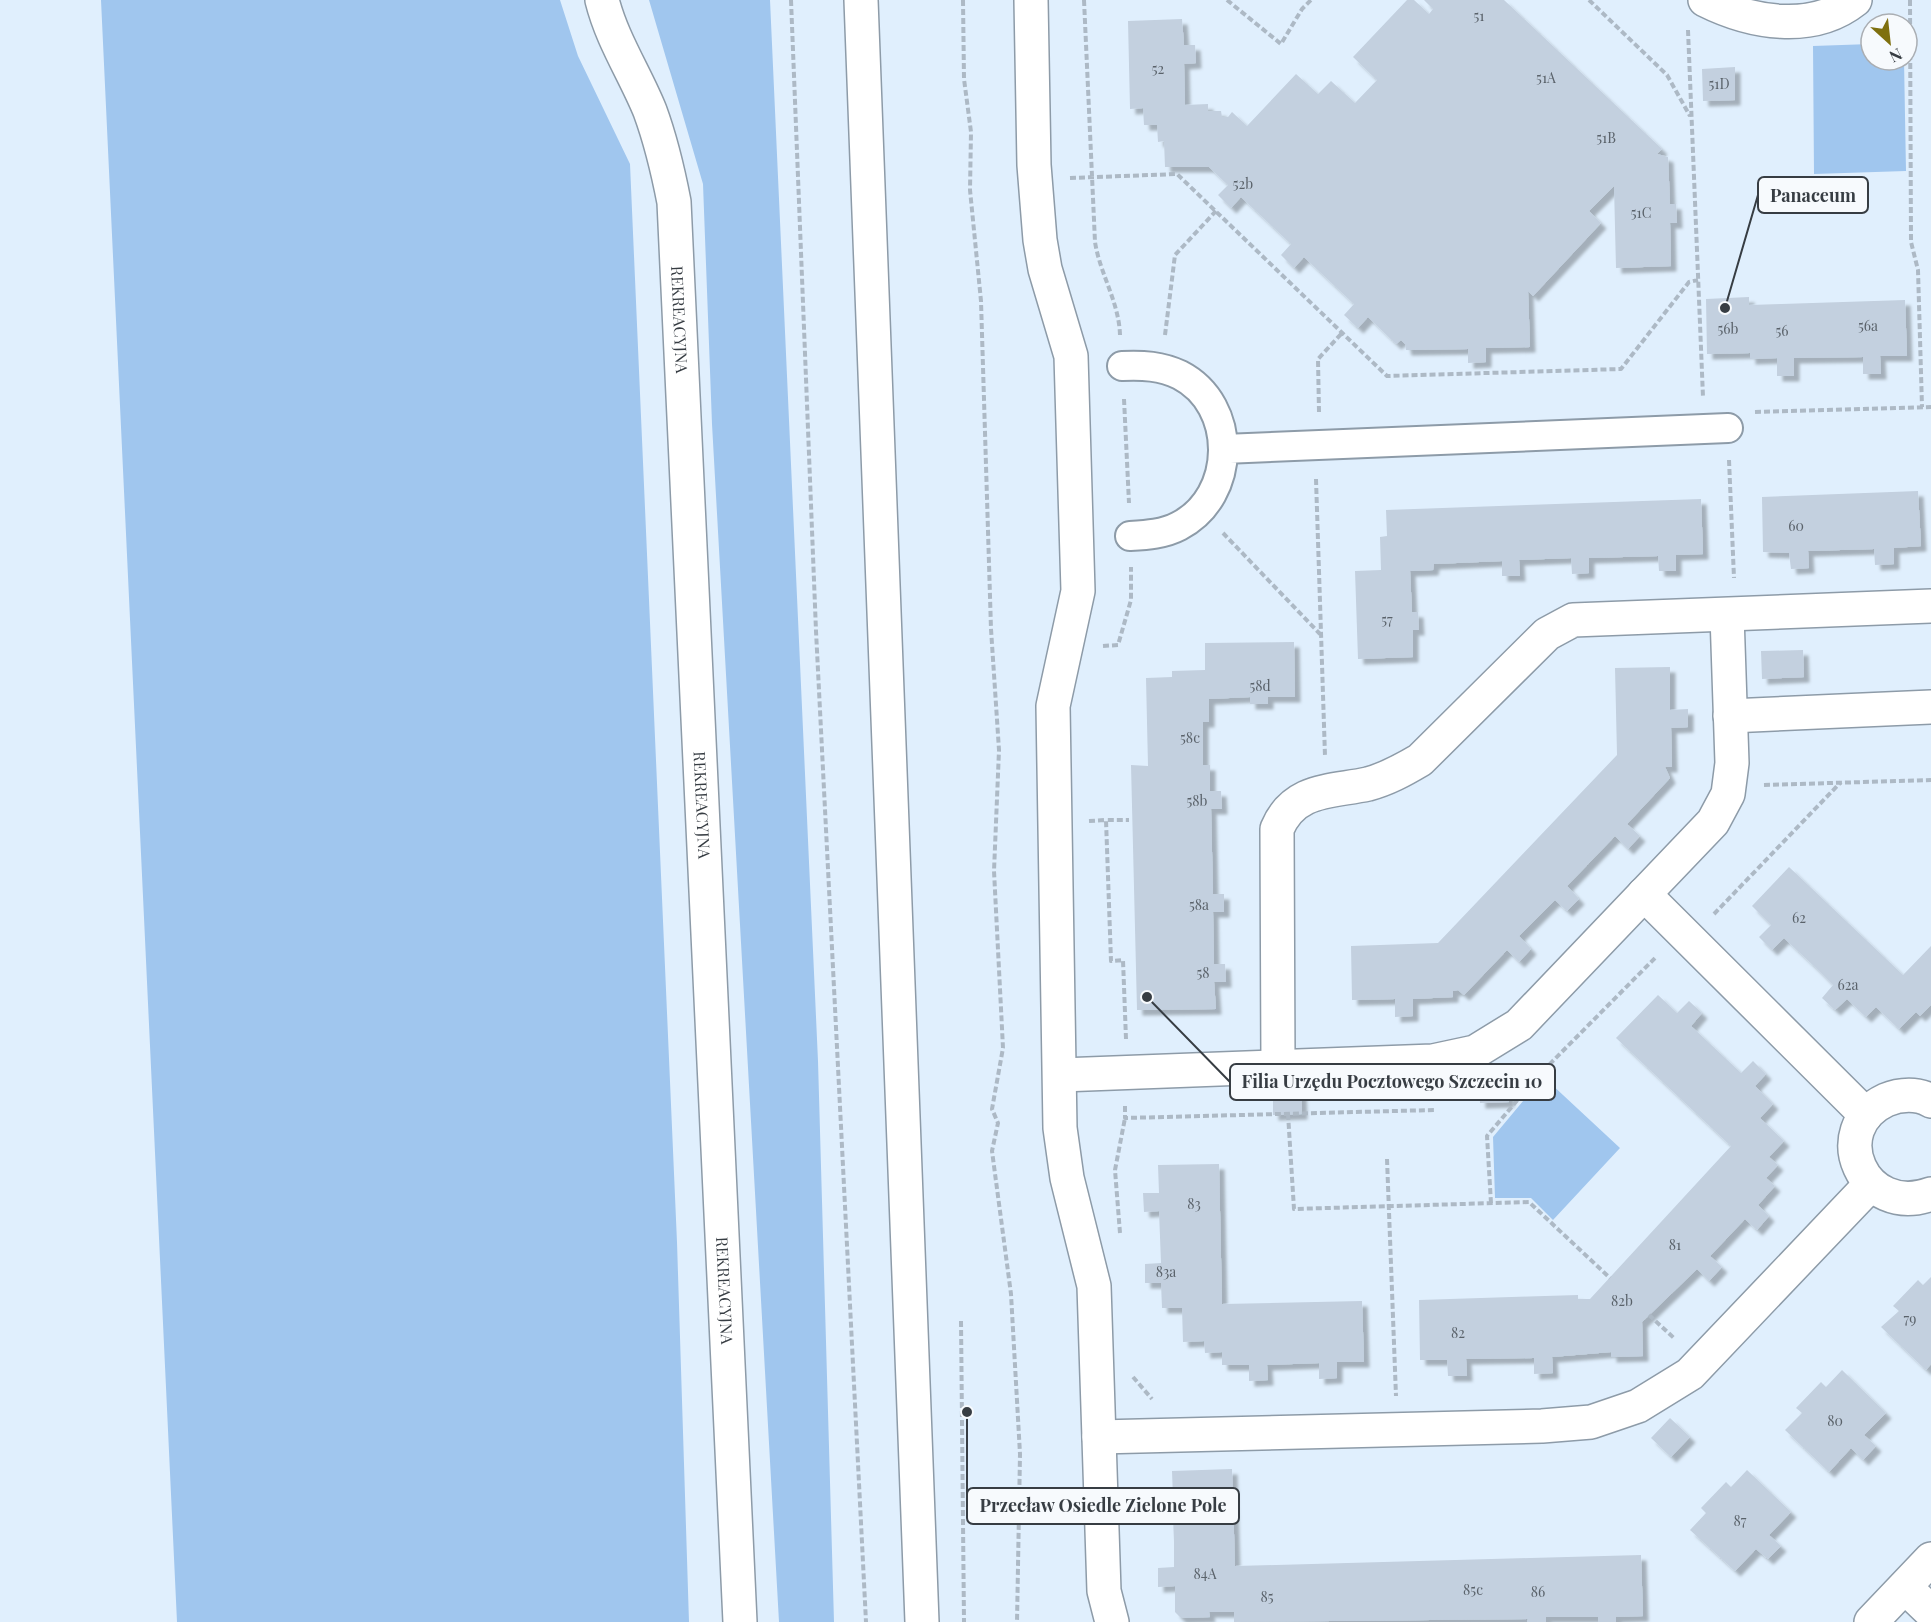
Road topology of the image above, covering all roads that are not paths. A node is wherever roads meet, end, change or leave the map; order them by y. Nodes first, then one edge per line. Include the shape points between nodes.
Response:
1 (602, 0) edge
2 (861, 0) edge
3 (1031, 0) edge
4 (1855, 0) edge
5 (1696, 11) edge
6 (1122, 366) dead end
7 (1716, 429) road end
8 (1224, 449) junction
9 (1130, 536) dead end
10 (1931, 606) edge
11 (1732, 615) junction
12 (1931, 707) edge
13 (1730, 716) junction
14 (1644, 894) junction
15 (1278, 1065) junction
16 (1061, 1075) junction
17 (1931, 1101) edge
18 (1866, 1114) junction
19 (1870, 1185) junction
20 (1931, 1194) edge
21 (1099, 1437) junction
22 (1931, 1559) edge
23 (1905, 1587) junction
24 (1931, 1612) edge
25 (740, 1622) edge
26 (922, 1622) edge
27 (1112, 1622) edge
28 (1871, 1622) edge

1 - 25 street, REKREACYJNA via 607,20 649,110 674,201
2 - 26 street
3 - 16 street via 1035,178 1044,269 1071,356 1078,591 1053,706
4 - 5 street via 1843,10 1783,22
6 - 8 street via 1161,368 1199,389 1213,407
7 - 8 street
8 - 9 street via 1218,482 1201,510 1180,525 1156,534
10 - 11 street
11 - 13 street
11 - 15 street via 1573,620 1547,634 1420,760 1370,783 1298,801 1284,814 1277,829
12 - 13 street
13 - 14 street via 1732,763 1728,794 1713,822
14 - 15 street via 1519,1025 1475,1052 1433,1061
14 - 18 street
15 - 16 street
16 - 21 street via 1060,1128 1067,1178 1094,1286
17 - 18 street via 1911,1095 1894,1096
18 - 19 street via 1855,1142 1856,1158
19 - 20 street via 1899,1199
19 - 21 street via 1690,1374 1638,1406 1592,1422
21 - 27 street via 1104,1591
22 - 23 street
23 - 24 street
23 - 28 street

